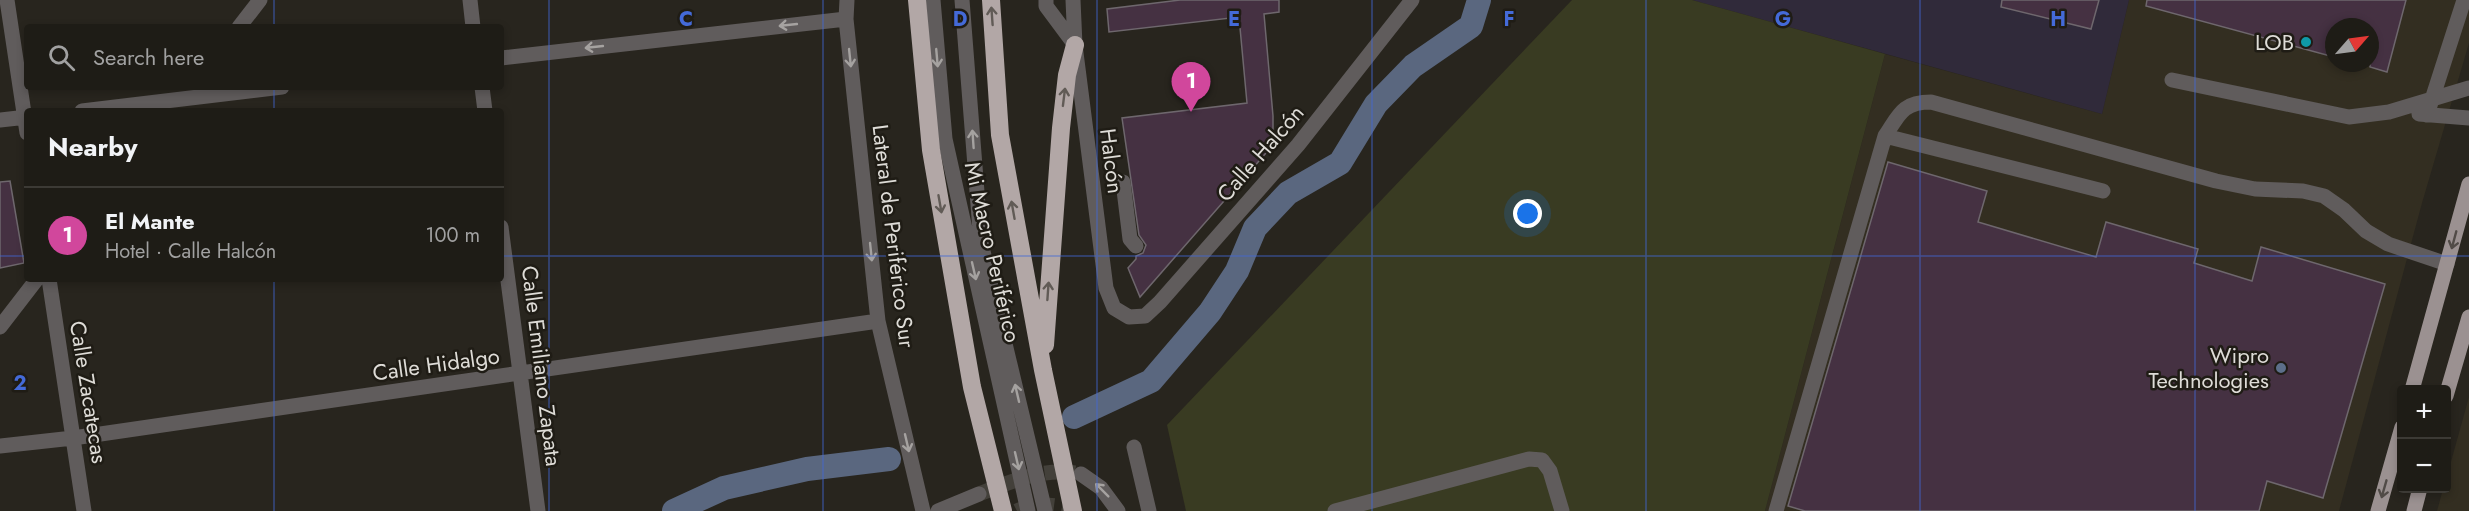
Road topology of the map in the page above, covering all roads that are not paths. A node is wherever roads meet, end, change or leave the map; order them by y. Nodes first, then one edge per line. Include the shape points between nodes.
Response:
1 (7, 0) edge
2 (260, 0) edge
3 (470, 0) edge
4 (847, 0) edge
5 (917, 0) edge
6 (933, 0) edge
7 (962, 0) edge
8 (991, 0) edge
9 (1046, 0) edge
10 (1073, 0) edge
11 (1412, 0) edge
12 (2464, 0) edge
13 (846, 19) junction
14 (241, 24) edge
15 (473, 24) edge
16 (1075, 45) junction
17 (504, 58) edge
18 (2172, 80) dead end
19 (2469, 88) edge
20 (189, 90) edge
21 (265, 90) edge
22 (482, 90) edge
23 (2432, 98) junction
24 (176, 106) edge
25 (25, 108) edge
26 (138, 108) edge
27 (485, 108) edge
28 (2389, 112) junction
29 (2427, 115) junction
30 (24, 117) edge
31 (2469, 118) edge
32 (0, 120) edge
33 (1885, 136) junction
34 (1123, 182) dead end
35 (2469, 184) edge
36 (2103, 191) dead end
37 (1136, 246) dead end
38 (504, 249) edge
39 (2447, 264) junction
40 (35, 282) edge
41 (49, 282) edge
42 (1129, 317) joint
43 (2469, 317) edge
44 (878, 321) junction
45 (0, 327) edge
46 (1043, 370) junction
47 (521, 374) junction
48 (2413, 385) edge
49 (2449, 385) edge
50 (73, 438) junction
51 (2399, 439) edge
52 (0, 446) edge
53 (1134, 447) dead end
54 (1081, 474) tunnel mouth
55 (2419, 493) edge
56 (979, 494) tunnel mouth
57 (84, 511) edge
58 (538, 511) edge
59 (923, 511) edge
60 (938, 511) edge
61 (1003, 511) edge
62 (1028, 511) edge
63 (1045, 511) edge
64 (1073, 511) edge
65 (1118, 511) edge
66 (1149, 511) edge
67 (1335, 511) edge
68 (1562, 511) edge
69 (1776, 511) edge
70 (2378, 511) edge
71 (2414, 511) edge

1 - 25 street
2 - 14 street
3 - 15 street
4 - 13 street, Lateral de Periférico Sur
5 -> 61 highway via 931,150 972,387
6 -> 62 street, Mi Macro Periférico via 945,139
63 -> 7 street, Mi Macro Periférico via 981,243
46 -> 8 highway via 1000,135
9 - 16 street via 1046,6
10 - 16 street, Halcón
11 - 42 street, Calle Halcón via 1298,145 1160,302 1145,316
12 - 23 street
13 -> 17 street
13 -> 44 street, Lateral de Periférico Sur
16 - 42 street, Halcón via 1106,288 1114,308
46 -> 16 highway via 1060,128
18 - 28 street via 2349,117
19 - 23 street
20 - 24 street
21 - 24 street
22 - 27 street
23 - 28 street
23 - 29 street
24 - 26 street
28 - 29 street
29 - 31 street
30 - 32 street
33 - 36 street
33 - 39 street via 1902,111 1916,102 1930,102 2216,181 2324,196 2388,244
33 - 69 street
34 - 37 street via 1130,239
35 -> 39 main road
38 - 47 street, Calle Emiliano Zapata
39 - 48 main road
40 - 45 street
41 - 50 street, Calle Zacatecas
43 - 49 main road
44 - 47 street, Calle Hidalgo
44 -> 59 street, Lateral de Periférico Sur
46 - 64 highway
47 - 50 street, Calle Hidalgo
47 - 58 street, Calle Emiliano Zapata
50 - 52 street, Calle Hidalgo
50 - 57 street, Calle Zacatecas
51 -> 70 main road
53 - 66 street
65 -> 54 street via 1101,488
55 - 71 main road
56 - 60 street
67 - 68 street via 1529,459 1542,460 1550,471

